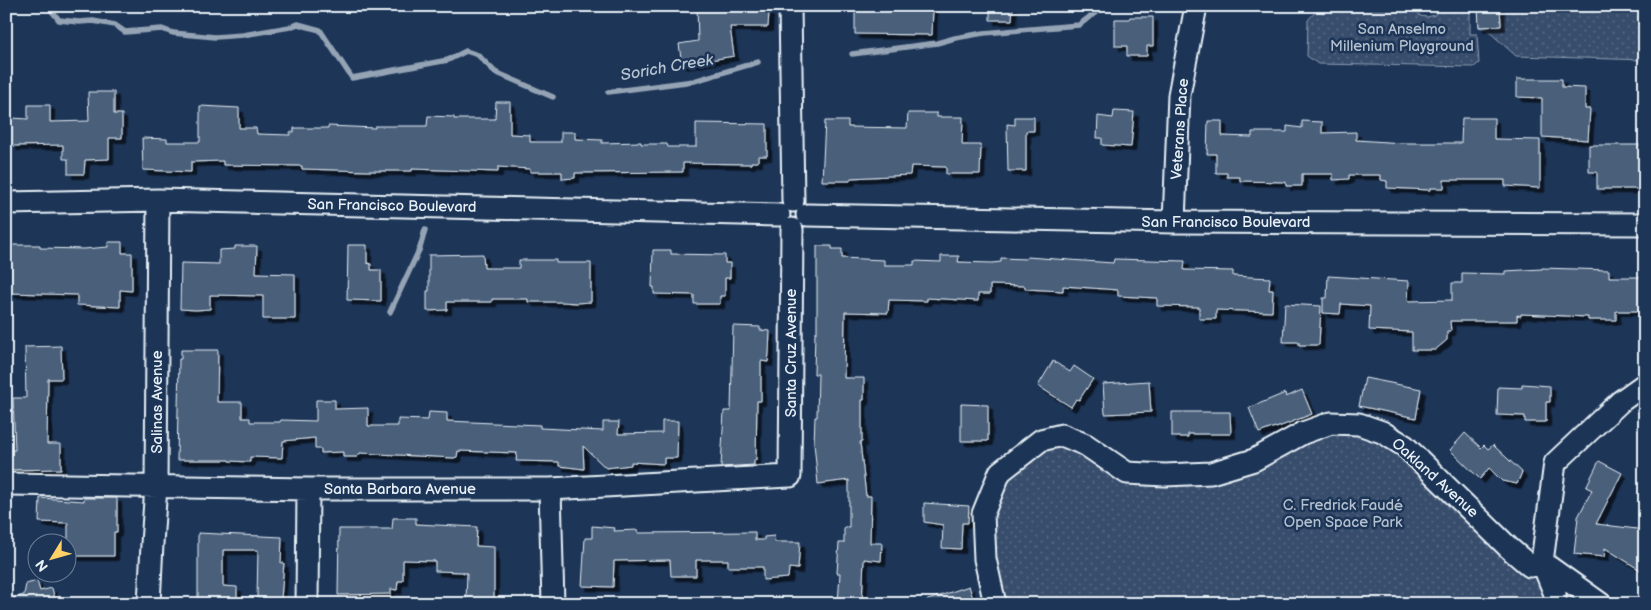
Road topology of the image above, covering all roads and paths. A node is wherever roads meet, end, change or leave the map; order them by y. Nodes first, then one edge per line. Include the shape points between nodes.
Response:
1 (790, 6) edge
2 (1196, 6) edge
3 (158, 200) junction
4 (6, 203) edge
5 (793, 215) junction
6 (1174, 222) junction
7 (1645, 224) edge
8 (1645, 384) edge
9 (790, 476) joint
10 (10, 484) dead end
11 (156, 486) junction
12 (308, 489) junction
13 (550, 489) junction
14 (1542, 562) junction
15 (149, 604) edge
16 (307, 604) edge
17 (553, 604) edge
18 (994, 604) edge
19 (1555, 604) edge
20 (1601, 604) edge

1 - 5 street, Santa Cruz Avenue
2 - 6 street, Veterans Place via 1179,95
3 - 4 street, San Francisco Boulevard
3 - 5 street, San Francisco Boulevard
3 - 11 street, Salinas Avenue
5 - 6 street, San Francisco Boulevard
5 - 9 street, Santa Cruz Avenue
6 - 7 street, San Francisco Boulevard
8 - 14 street via 1621,401 1555,463
9 - 13 street, Santa Barbara Avenue
10 - 11 street, Santa Barbara Avenue
11 - 12 street, Santa Barbara Avenue
11 - 15 street, Salinas Avenue
12 - 13 street, Santa Barbara Avenue
12 - 16 street
13 - 17 street
14 - 18 street, Oakland Avenue via 1530,566 1405,446 1360,424 1331,423 1303,433 1254,460 1211,473 1165,475 1127,473 1086,445 1062,435 1041,440 1000,472 983,514 985,559
14 - 19 street via 1555,594
14 - 20 street

